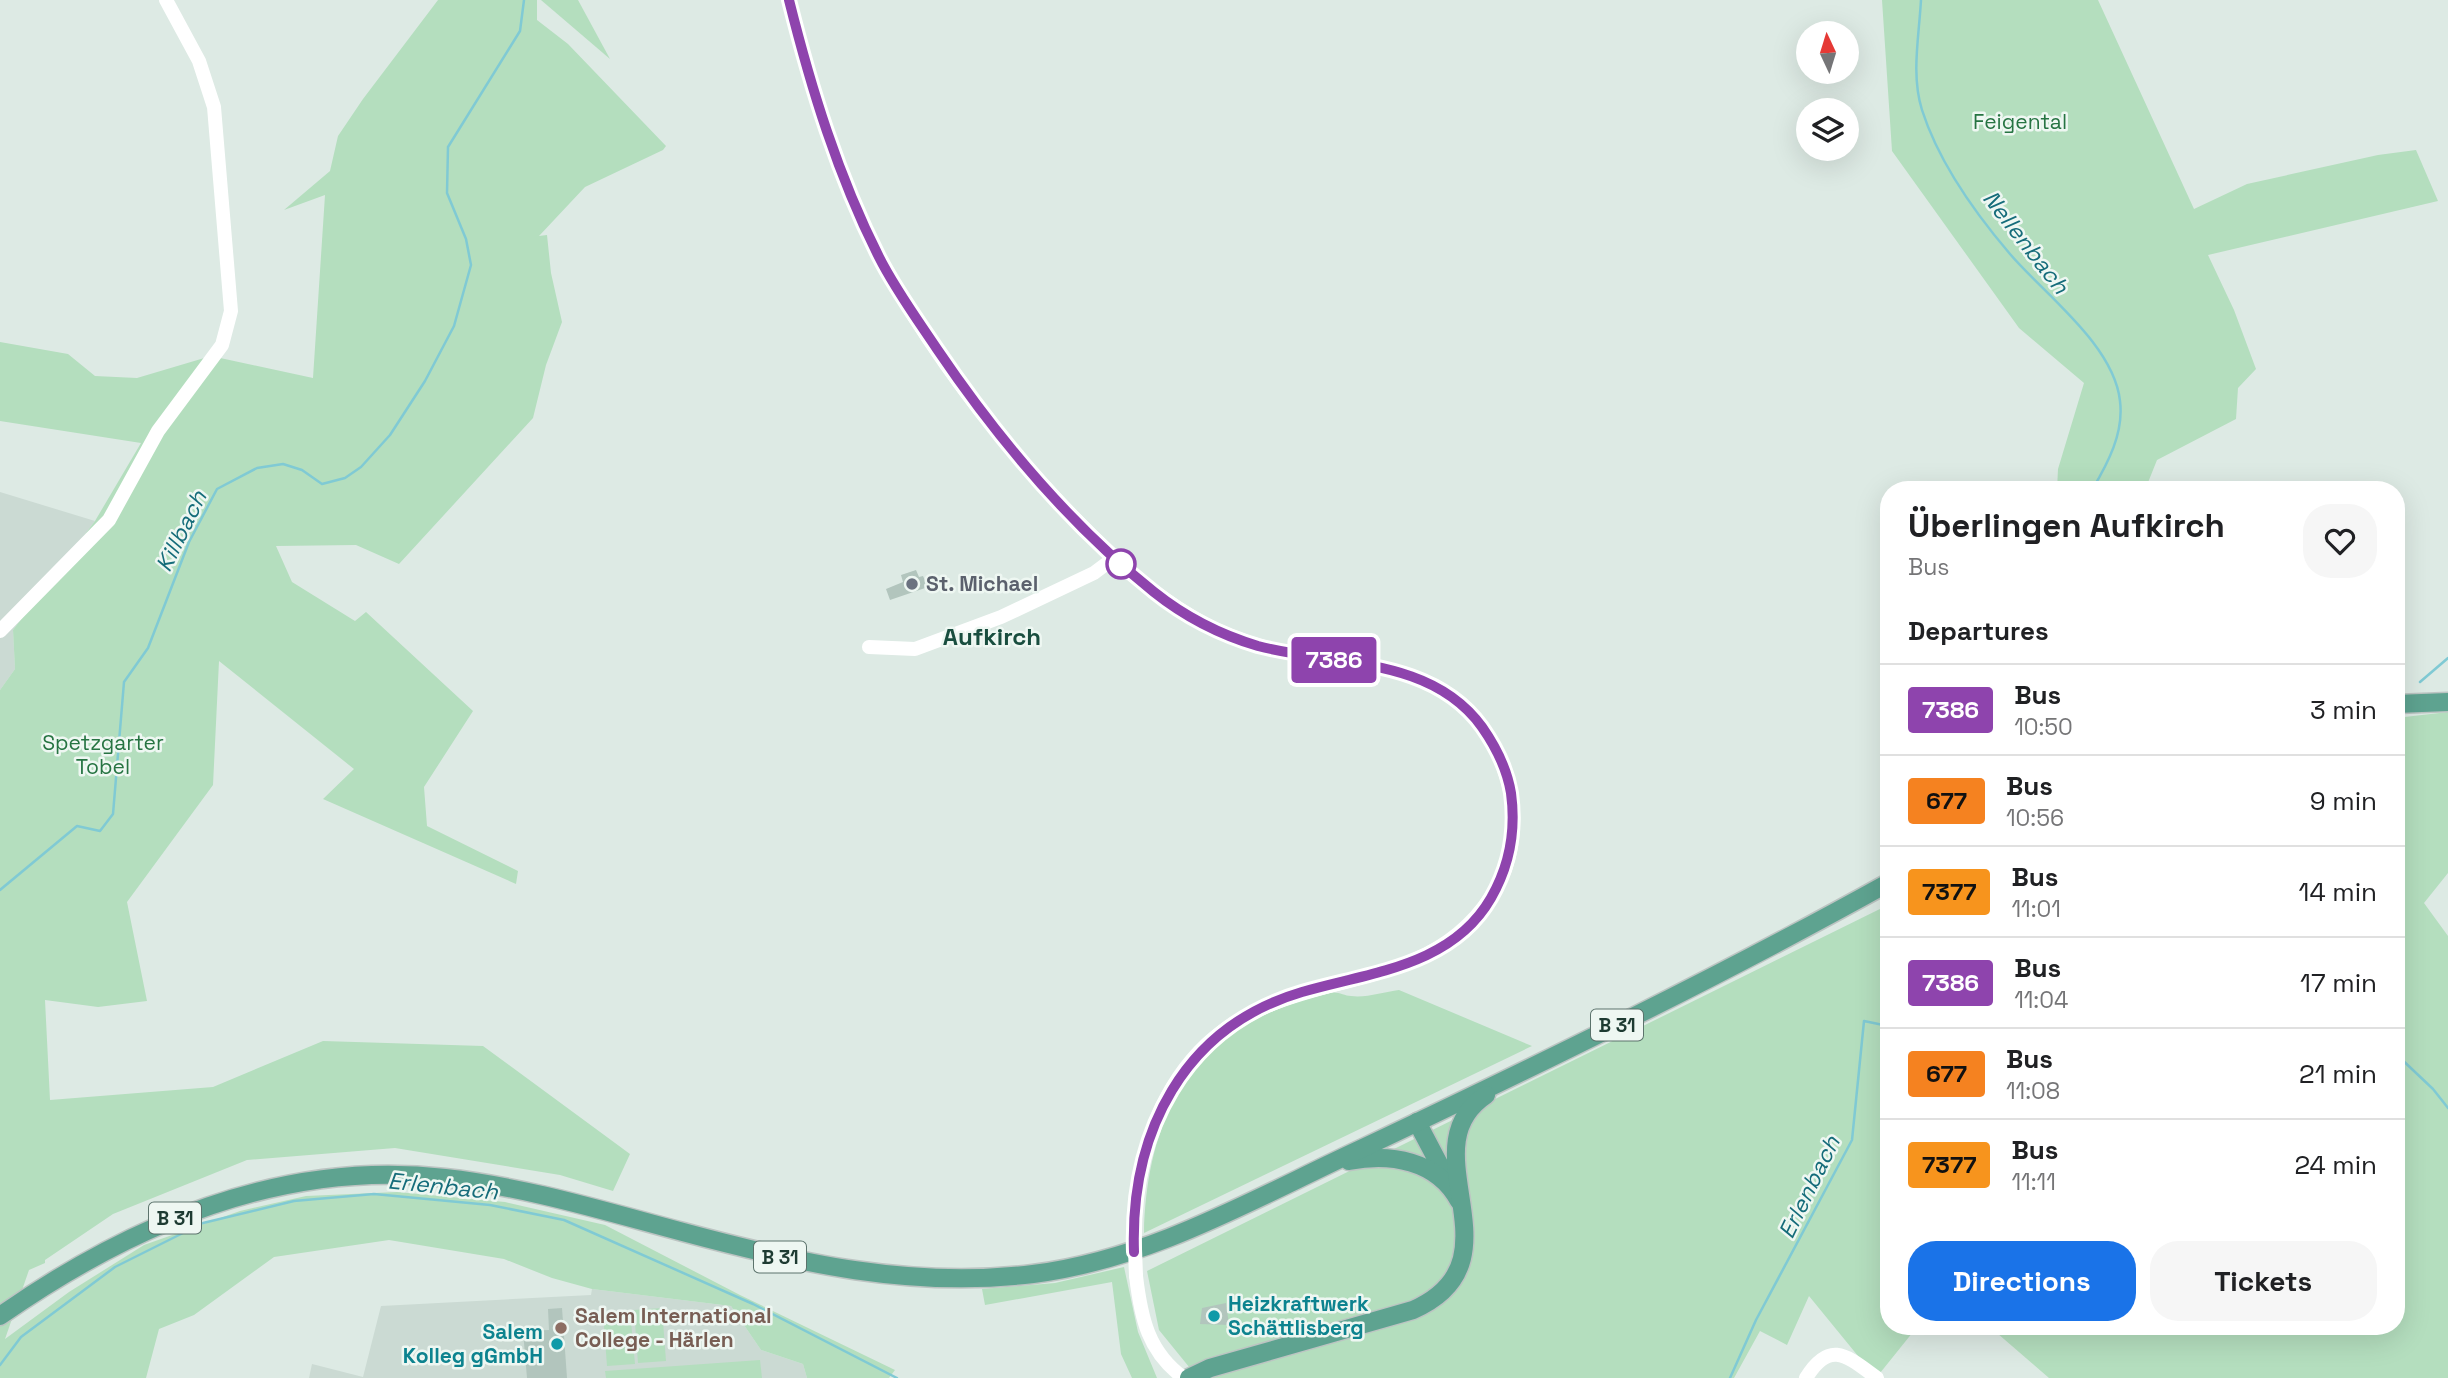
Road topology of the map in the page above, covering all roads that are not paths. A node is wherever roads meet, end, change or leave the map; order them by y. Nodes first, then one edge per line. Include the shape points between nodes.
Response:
1 (166, 0) edge
2 (789, 0) edge
3 (1114, 558) junction
4 (0, 631) edge
5 (869, 647) dead end
6 (2448, 702) edge
7 (2405, 704) edge
8 (1880, 887) edge
9 (1512, 1077) junction
10 (1421, 1120) junction
11 (1325, 1165) junction
12 (1457, 1190) junction
13 (0, 1316) edge
14 (1184, 1378) edge
15 (1189, 1378) edge
16 (1806, 1378) edge
17 (1877, 1378) edge

1 - 4 street via 199,61 214,107 230,311 222,345 158,431 109,520
2 - 3 street via 836,155 883,264 978,406 1035,477
3 - 5 street via 1094,573 989,622 915,649
3 - 14 street, bridge via 1158,595 1216,631 1289,653 1414,676 1448,694 1473,715 1490,739 1508,779 1514,813 1503,876 1486,907 1464,932 1434,953 1400,967 1295,994 1255,1012 1205,1046 1180,1077 1152,1131 1138,1181 1134,1222 1136,1276 1150,1340 1162,1359
6 - 7 main road
8 - 9 main road, B 31
9 - 10 main road, B 31
9 - 12 main road via 1481,1098 1459,1129
10 - 11 main road, B 31
10 - 12 main road
11 - 12 main road via 1373,1156 1400,1158
11 - 13 main road, B 31 via 1181,1235 1123,1255 1033,1274 961,1279 832,1268 489,1184 410,1175 332,1178 240,1196 162,1223 76,1266
12 - 15 main road via 1465,1247 1447,1287 1422,1307 1210,1367
16 - 17 street via 1820,1359 1837,1354

